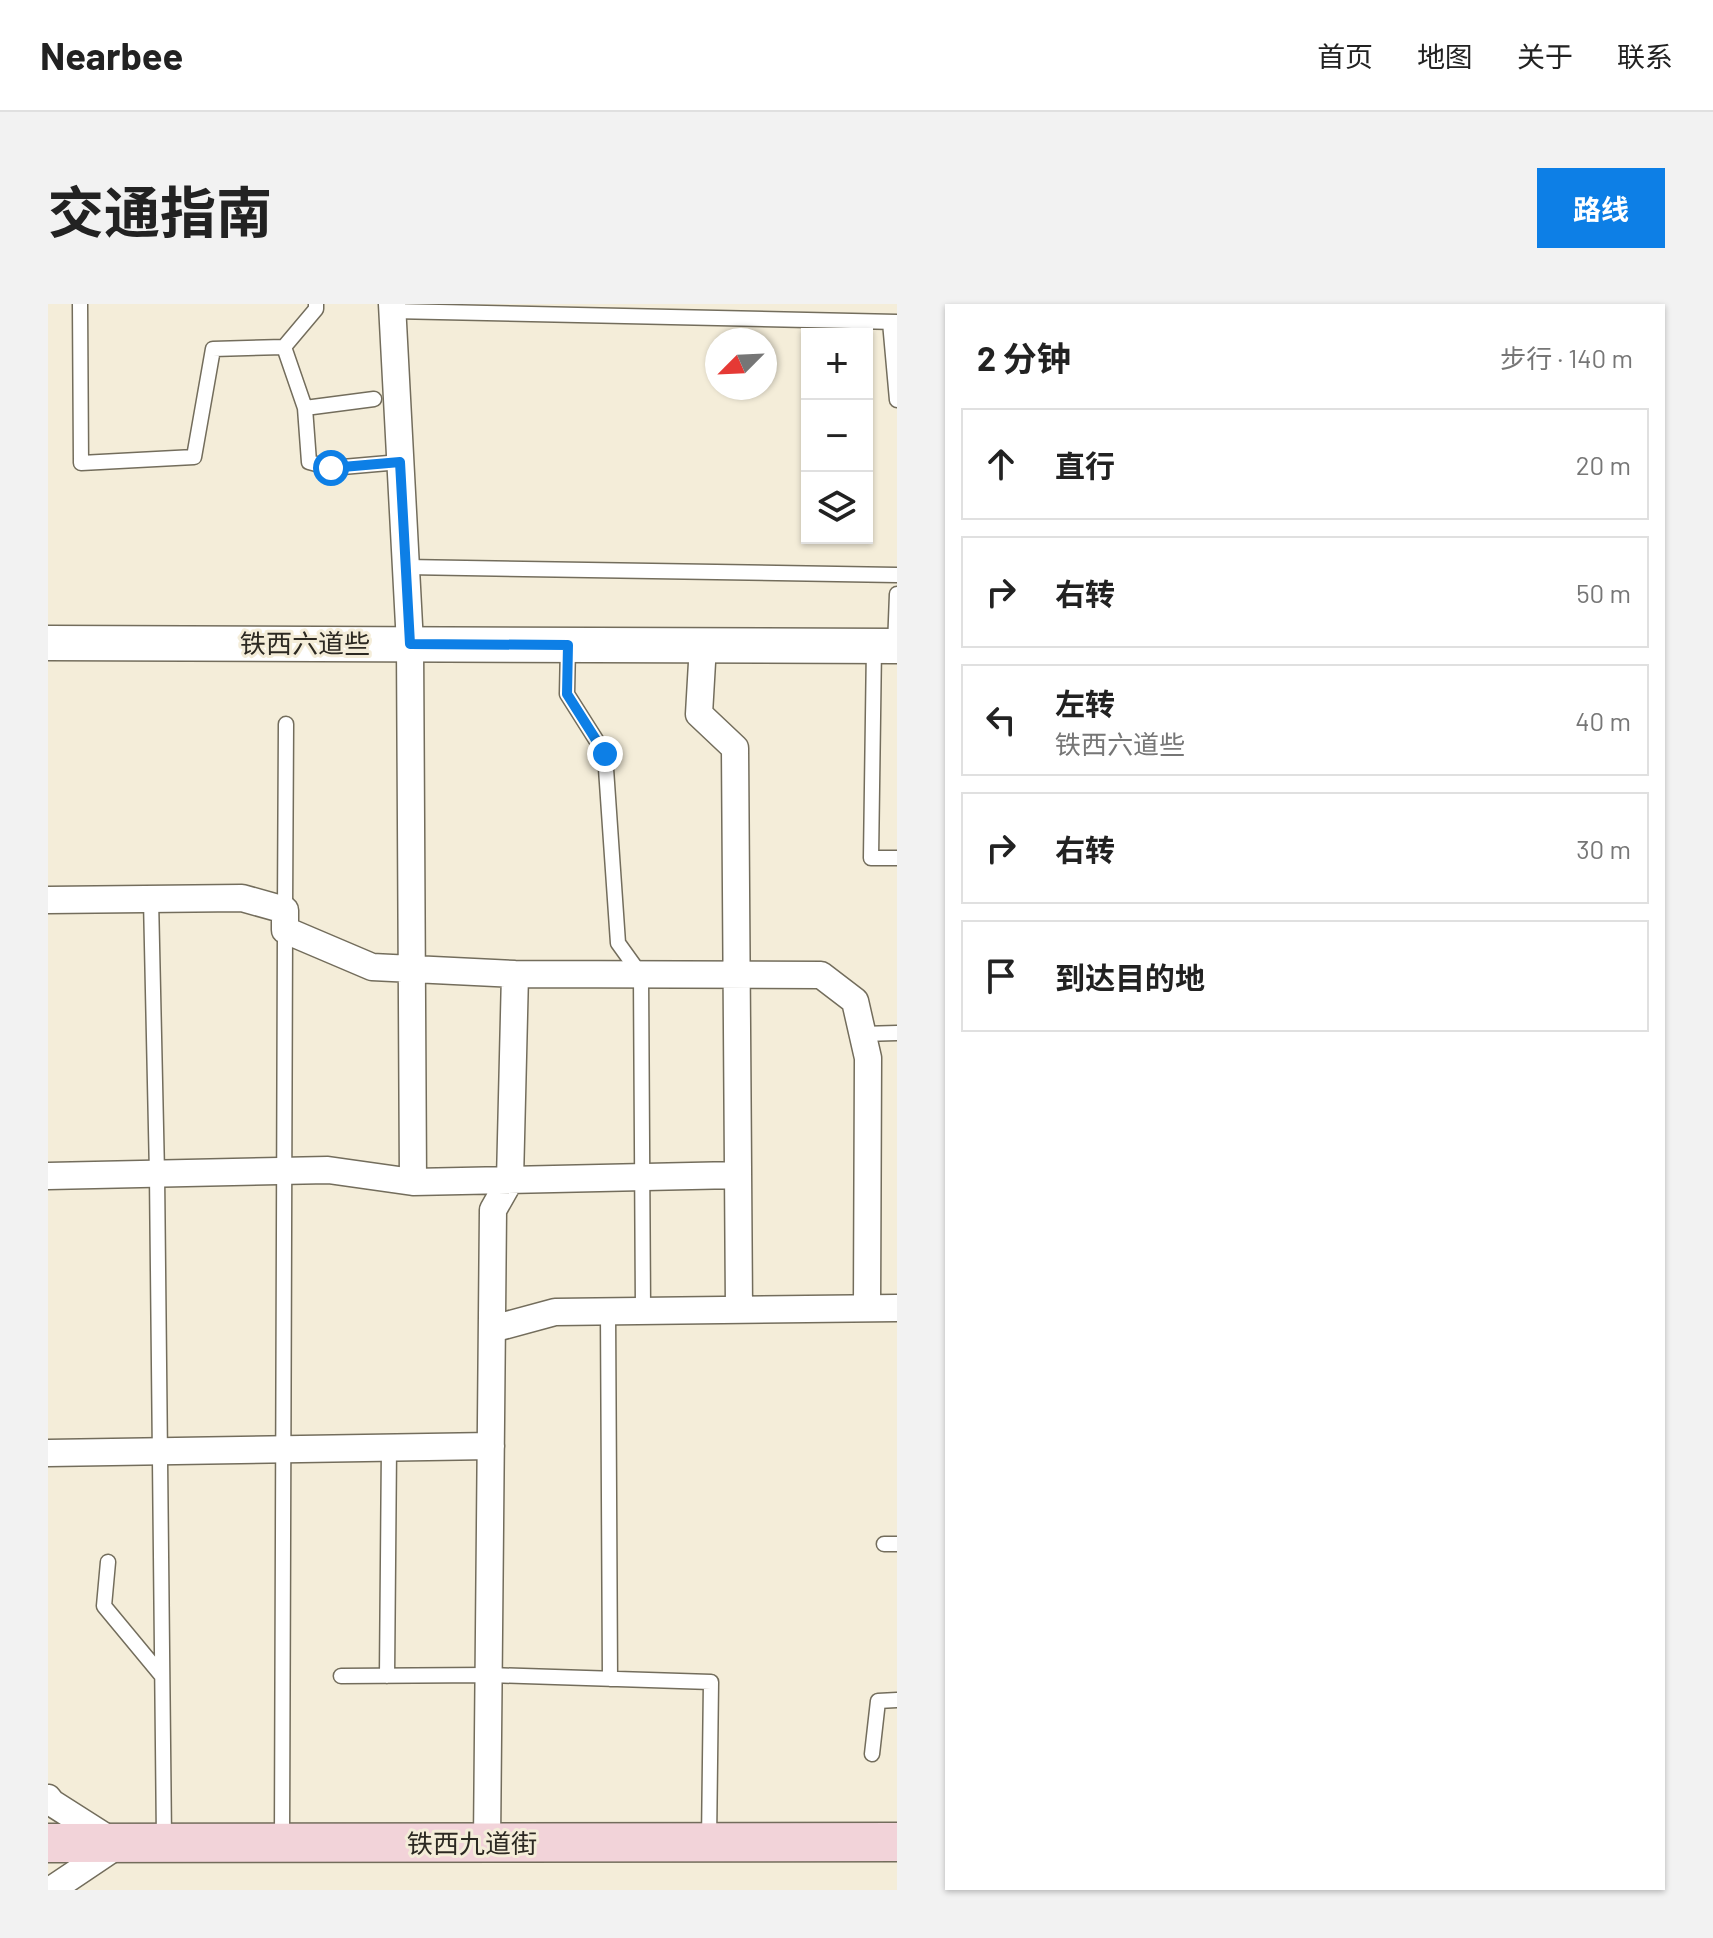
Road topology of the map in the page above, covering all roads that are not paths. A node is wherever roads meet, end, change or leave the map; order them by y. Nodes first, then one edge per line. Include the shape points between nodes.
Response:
1 (80, 304) edge
2 (316, 304) edge
3 (392, 308) edge
4 (894, 322) edge
5 (284, 347) junction
6 (374, 399) dead end
7 (897, 400) edge
8 (305, 408) junction
9 (400, 462) junction
10 (406, 567) junction
11 (897, 575) edge
12 (897, 594) edge
13 (48, 643) edge
14 (410, 644) junction
15 (568, 645) junction
16 (703, 645) junction
17 (889, 646) edge
18 (286, 724) dead end
19 (897, 858) edge
20 (151, 899) junction
21 (48, 900) edge
22 (285, 920) junction
23 (412, 968) junction
24 (515, 974) junction
25 (641, 975) junction
26 (736, 975) junction
27 (897, 1033) edge
28 (862, 1034) junction
29 (283, 1171) junction
30 (157, 1174) junction
31 (737, 1175) junction
32 (48, 1176) edge
33 (641, 1177) junction
34 (510, 1180) junction
35 (413, 1182) junction
36 (867, 1307) junction
37 (897, 1308) edge
38 (739, 1309) junction
39 (643, 1310) junction
40 (608, 1311) junction
41 (492, 1329) junction
42 (491, 1446) junction
43 (389, 1447) junction
44 (284, 1449) junction
45 (159, 1451) junction
46 (48, 1453) edge
47 (108, 1562) dead end
48 (489, 1675) junction
49 (162, 1676) junction
50 (341, 1676) dead end
51 (387, 1676) junction
52 (610, 1679) junction
53 (897, 1700) edge
54 (872, 1754) dead end
55 (48, 1798) edge
56 (897, 1842) edge
57 (48, 1843) edge
58 (487, 1843) junction
59 (709, 1843) junction
60 (282, 1844) junction
61 (118, 1845) junction
62 (164, 1845) junction
63 (51, 1890) edge

1 - 5 lane via 81,463 194,457 213,349
2 - 5 lane
3 - 4 lane
3 - 9 street
4 - 7 lane
5 - 8 lane
6 - 8 lane
8 - 9 lane via 309,462 331,468
9 - 10 street
10 - 11 lane
10 - 14 street
12 - 17 lane
13 - 14 street, 铁西六道些
14 - 15 street, 铁西六道些
14 - 23 street
15 - 16 street, 铁西六道些
15 - 25 lane via 567,694 605,754 618,943
16 - 17 street, 铁西六道些
16 - 26 street via 699,714 735,748
17 - 19 lane via 871,858
18 - 22 lane
20 - 21 street
20 - 22 street via 242,898
20 - 30 lane
22 - 23 street via 372,967
22 - 29 lane
23 - 24 street
23 - 35 street
24 - 25 street
24 - 34 street
25 - 26 street
25 - 33 lane
26 - 28 street via 821,975 855,1001
26 - 31 street
27 - 28 lane
28 - 36 street via 868,1058
29 - 30 street
29 - 35 street via 328,1170
29 - 44 lane
30 - 32 street
30 - 45 lane
31 - 33 street
31 - 38 street
33 - 34 street
33 - 39 lane
34 - 35 street
34 - 41 street via 493,1210
36 - 37 street
36 - 38 street
38 - 39 street
39 - 40 street
40 - 41 street via 555,1312
40 - 52 lane
41 - 42 street
42 - 43 street
42 - 48 street
43 - 44 street
43 - 51 lane
44 - 45 street
44 - 60 lane
45 - 46 street
45 - 49 lane
47 - 49 lane via 104,1606
48 - 51 lane
48 - 52 lane
48 - 58 street
49 - 62 lane
50 - 51 lane
52 - 59 lane via 711,1682
53 - 54 lane via 878,1701
55 - 61 street
56 - 59 main road, 铁西九道街
57 - 61 main road, 铁西九道街
58 - 59 main road, 铁西九道街
58 - 60 main road, 铁西九道街
60 - 62 main road, 铁西九道街
61 - 62 main road, 铁西九道街
61 - 63 street

